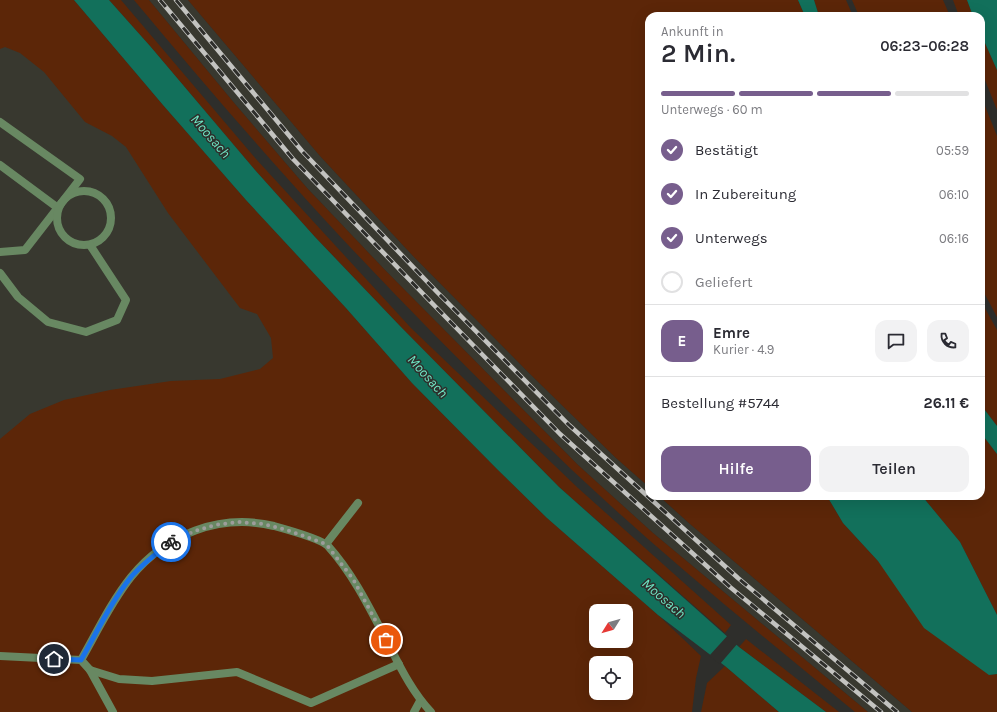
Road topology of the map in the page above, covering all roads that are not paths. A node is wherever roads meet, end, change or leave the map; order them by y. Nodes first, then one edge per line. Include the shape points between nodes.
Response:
1 (0, 122) edge
2 (0, 165) edge
3 (58, 208) junction
4 (90, 245) junction
5 (0, 252) edge
6 (0, 273) edge
7 (358, 503) dead end
8 (326, 544) junction
9 (0, 656) edge
10 (81, 660) junction
11 (399, 664) junction
12 (90, 670) junction
13 (420, 701) junction
14 (113, 712) edge
15 (414, 712) edge
16 (431, 712) edge

1 - 3 lane via 80,179
2 - 3 lane
3 - 4 lane via 57,222 60,232 66,239 80,246
3 - 4 lane via 71,194 78,191 97,193 107,202 111,211 110,229 105,237
3 - 5 lane via 25,250
4 - 6 lane via 126,300 118,320 86,332 48,322 18,297
7 - 8 lane
8 - 10 lane via 287,530 239,522 215,525 174,540 150,558 131,577
8 - 11 lane via 353,579
9 - 10 lane
10 - 12 lane
11 - 12 lane via 311,703 237,672 152,681 119,679
11 - 13 lane
12 - 14 lane
13 - 15 lane
13 - 16 lane

